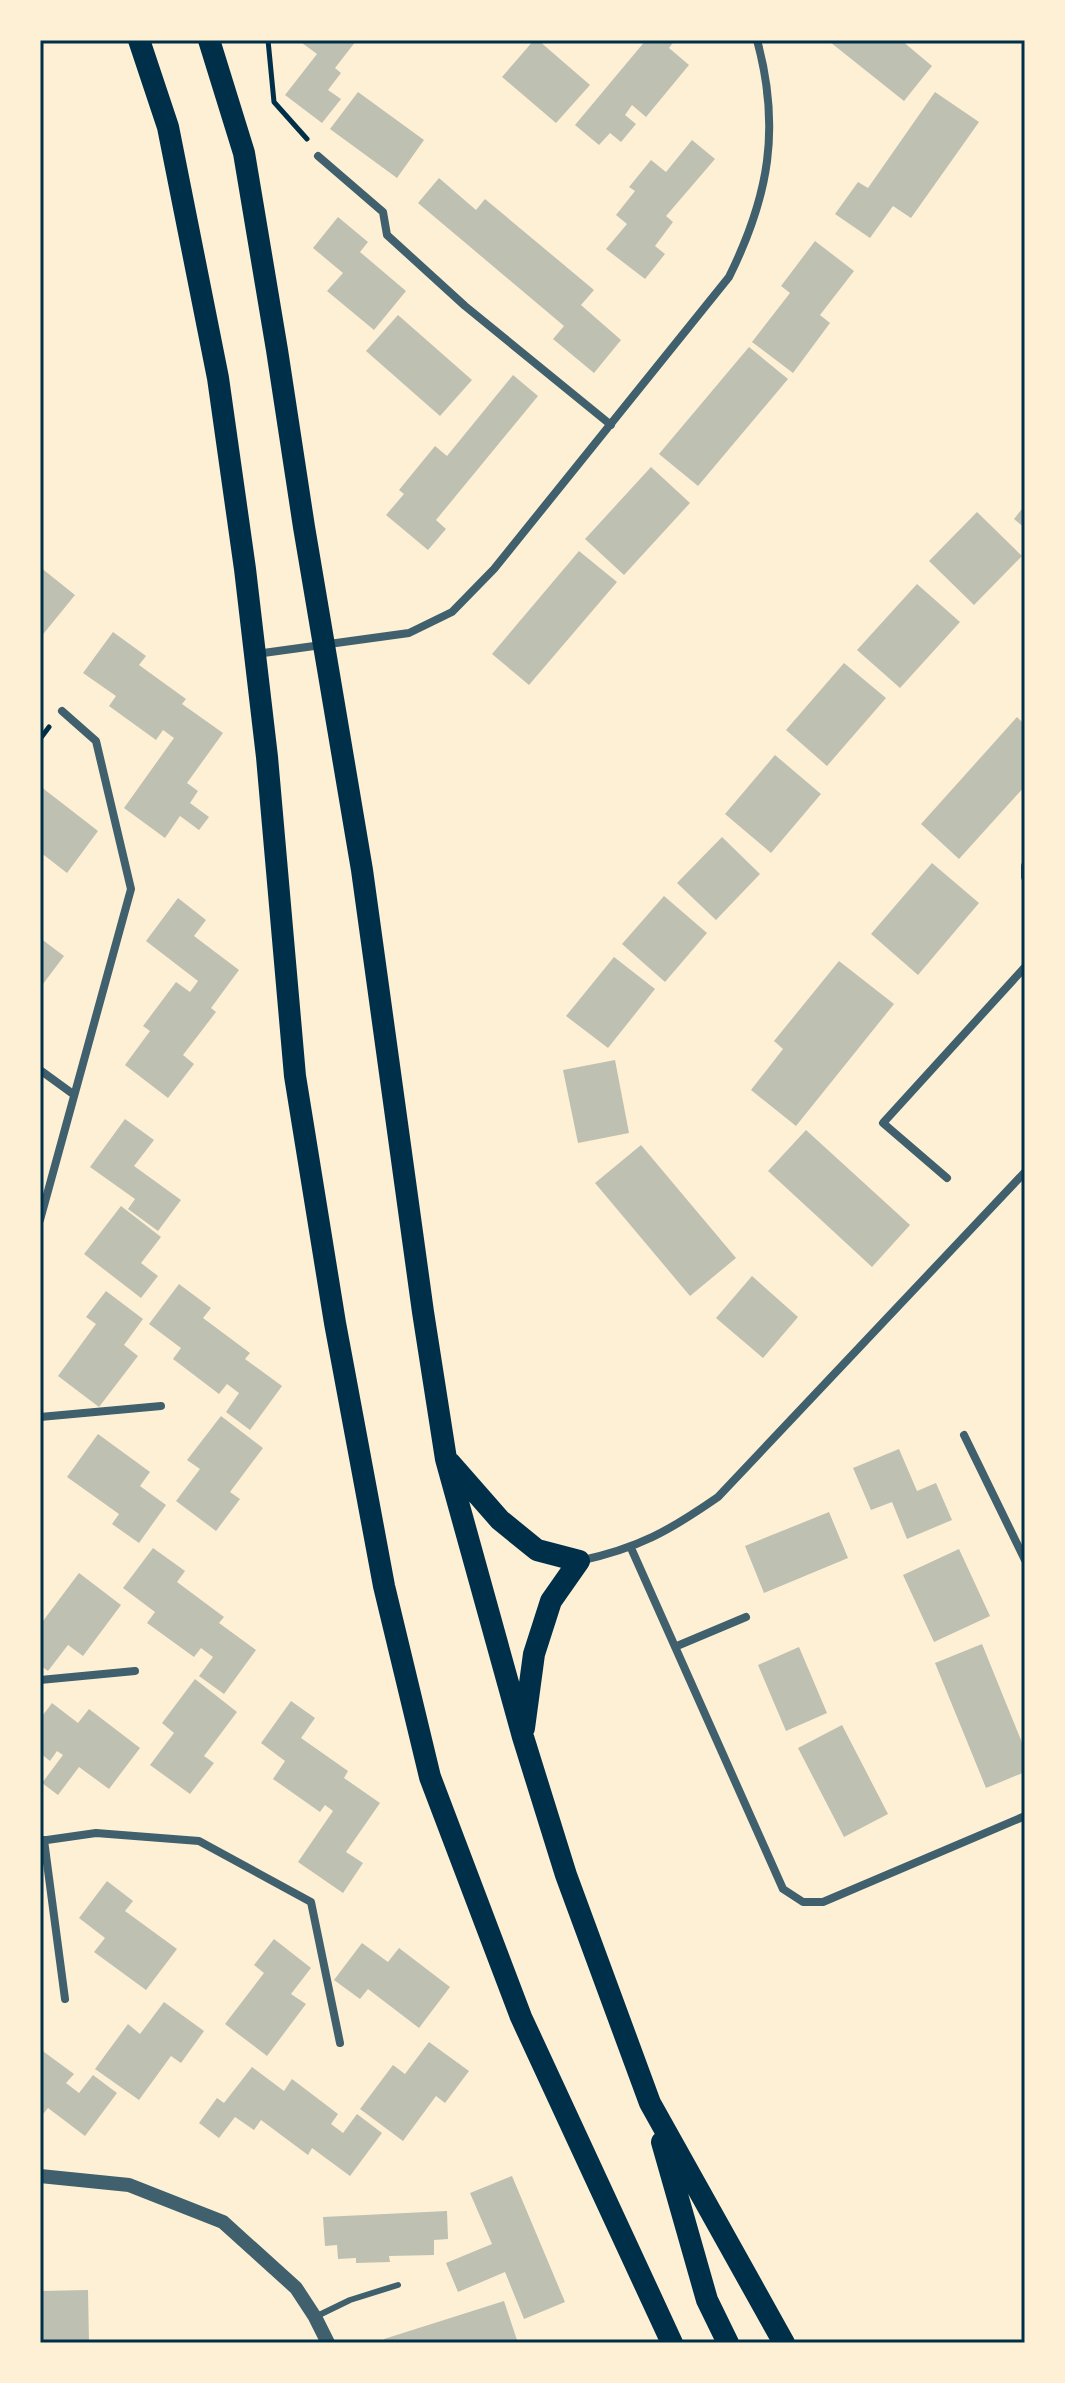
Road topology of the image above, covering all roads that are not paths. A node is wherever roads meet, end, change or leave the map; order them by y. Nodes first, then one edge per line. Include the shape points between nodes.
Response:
1 (139, 40) edge
2 (209, 40) edge
3 (757, 40) edge
4 (318, 156) road end
5 (611, 425) junction
6 (324, 645) junction
7 (255, 655) junction
8 (62, 711) dead end
9 (1025, 866) edge
10 (1025, 877) edge
11 (1025, 967) edge
12 (40, 1070) edge
13 (73, 1094) junction
14 (1025, 1172) edge
15 (947, 1178) dead end
16 (40, 1220) edge
17 (161, 1406) dead end
18 (40, 1417) edge
19 (964, 1435) dead end
20 (446, 1459) junction
21 (631, 1548) junction
22 (1025, 1560) edge
23 (579, 1561) junction
24 (746, 1617) dead end
25 (677, 1646) junction
26 (135, 1671) dead end
27 (40, 1680) edge
28 (523, 1737) junction
29 (1025, 1816) edge
30 (42, 1840) edge
31 (65, 1999) dead end
32 (340, 2043) dead end
33 (650, 2103) junction
34 (40, 2176) edge
35 (398, 2285) dead end
36 (315, 2317) junction
37 (328, 2343) edge
38 (672, 2343) edge
39 (728, 2343) edge
40 (784, 2343) edge

1 - 7 highway via 168,127 215,364
2 - 6 highway via 244,153
3 - 5 street via 768,78 770,131 764,189 747,239 729,277
4 - 5 street via 383,212 387,235
5 - 6 street via 494,569 452,612 409,633
6 - 7 street
6 - 20 highway via 362,870
7 - 38 highway via 295,1076 384,1586 430,1777 521,2017
8 - 13 street via 96,741 131,889
9 - 10 street
11 - 15 street via 883,1123
12 - 13 street
13 - 16 street
14 - 21 street via 718,1497
17 - 18 street
19 - 22 street
20 - 23 highway via 500,1520 537,1550
20 - 28 highway
21 - 23 street
21 - 25 street
23 - 28 highway via 551,1601 534,1654
24 - 25 street
25 - 29 street via 783,1889 803,1902 823,1902
26 - 27 street
28 - 33 highway via 566,1875
30 - 31 street
30 - 32 street via 96,1833 199,1841 311,1902
33 - 39 highway via 707,2300
33 - 40 highway
34 - 36 street via 129,2185 223,2222 296,2288
35 - 36 lane
36 - 37 street

